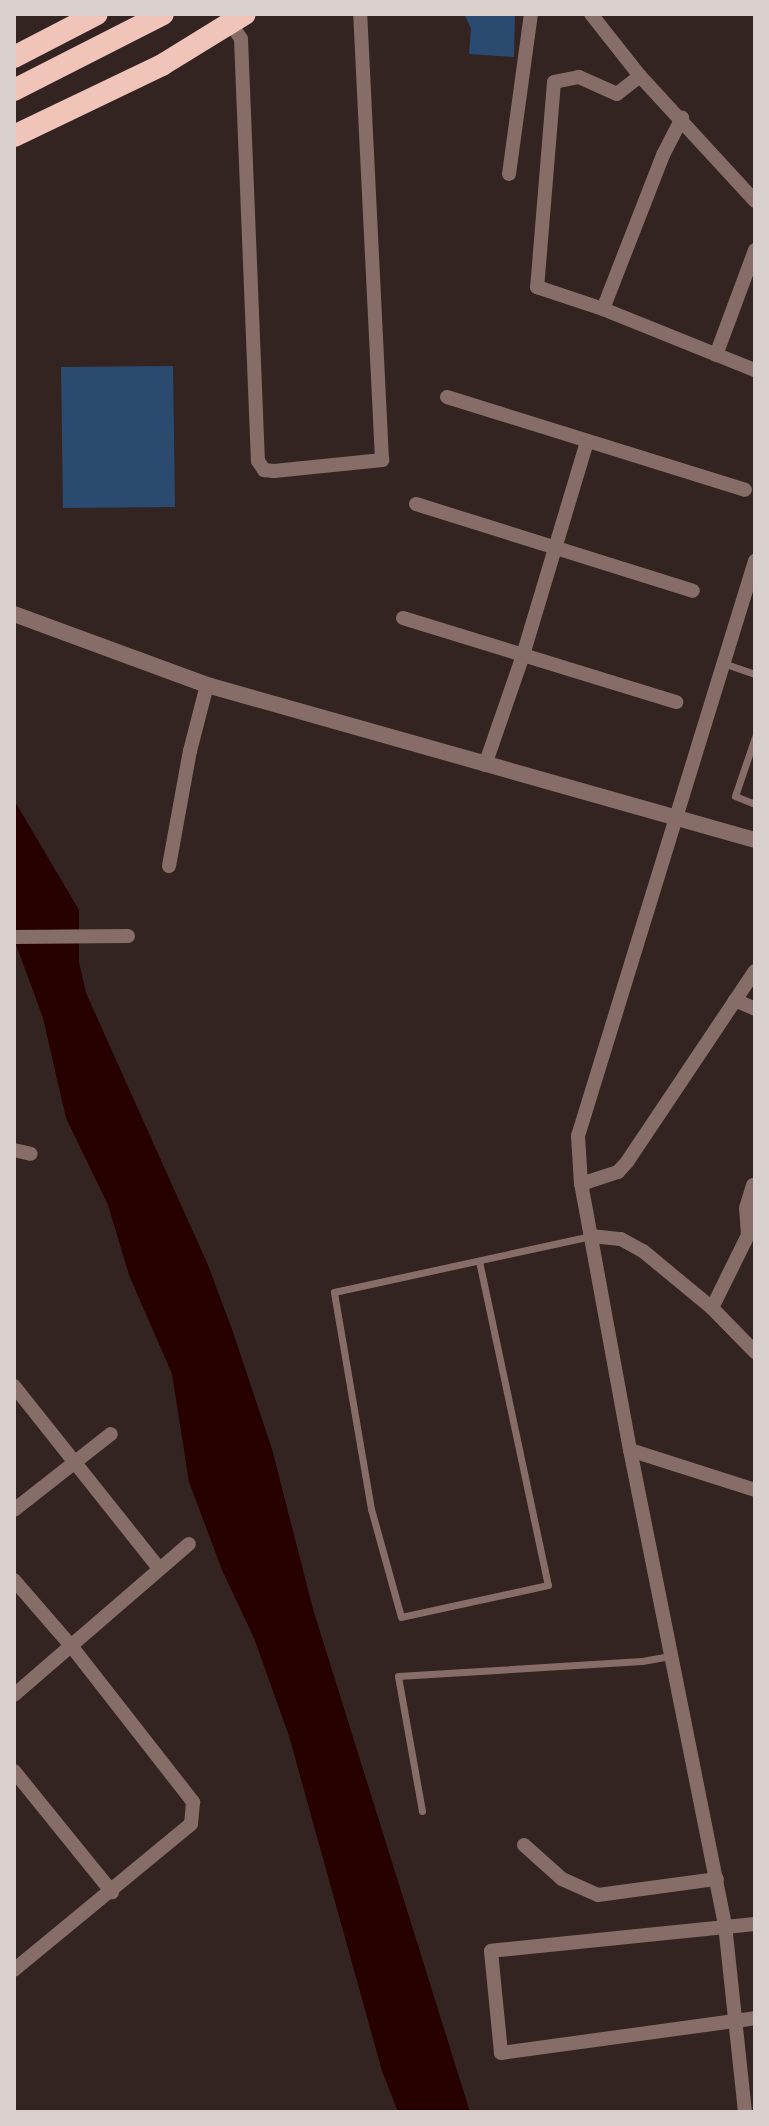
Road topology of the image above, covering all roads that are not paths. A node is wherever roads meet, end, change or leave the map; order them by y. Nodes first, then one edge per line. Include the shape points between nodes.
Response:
1 (97, 14) edge
2 (163, 14) edge
3 (360, 14) edge
4 (531, 14) edge
5 (591, 14) edge
6 (238, 19) edge
7 (14, 57) edge
8 (640, 76) junction
9 (14, 90) edge
10 (682, 118) junction
11 (14, 136) edge
12 (509, 174) dead end
13 (755, 201) edge
14 (755, 250) edge
15 (603, 309) junction
16 (716, 355) junction
17 (755, 370) edge
18 (447, 397) dead end
19 (587, 441) junction
20 (745, 490) dead end
21 (416, 504) dead end
22 (555, 547) junction
23 (755, 561) edge
24 (693, 591) dead end
25 (14, 614) edge
26 (403, 618) dead end
27 (523, 655) junction
28 (723, 663) junction
29 (755, 674) edge
30 (207, 685) junction
31 (676, 702) dead end
32 (755, 737) edge
33 (485, 765) junction
34 (755, 804) edge
35 (676, 819) junction
36 (755, 840) edge
37 (169, 866) dead end
38 (128, 936) dead end
39 (14, 937) edge
40 (755, 971) edge
41 (735, 1000) junction
42 (755, 1009) edge
43 (14, 1150) edge
44 (31, 1154) dead end
45 (581, 1184) junction
46 (753, 1185) edge
47 (591, 1236) junction
48 (479, 1261) junction
49 (712, 1308) junction
50 (755, 1352) edge
51 (14, 1386) edge
52 (111, 1434) dead end
53 (630, 1450) junction
54 (74, 1461) junction
55 (755, 1490) edge
56 (14, 1510) edge
57 (189, 1544) dead end
58 (159, 1568) junction
59 (14, 1580) edge
60 (72, 1647) junction
61 (671, 1656) junction
62 (14, 1695) edge
63 (14, 1771) edge
64 (422, 1811) dead end
65 (524, 1845) dead end
66 (717, 1879) junction
67 (112, 1892) junction
68 (755, 1924) edge
69 (725, 1925) junction
70 (16, 1966) edge
71 (755, 2018) edge
72 (734, 2020) junction
73 (745, 2112) edge

1 - 7 highway
2 - 9 highway
3 - 6 street via 382,460 274,471 264,470 258,461
4 - 12 street
5 - 8 street
6 - 11 highway via 162,65
8 - 10 street
8 - 15 street via 617,94 579,77 563,78 551,89 535,284 542,291
10 - 13 street
10 - 15 street
14 - 16 street
15 - 16 street
16 - 17 street
18 - 19 street
19 - 20 street
19 - 22 street
21 - 22 street
22 - 24 street
22 - 27 street
23 - 28 street
25 - 30 street
26 - 27 street
27 - 31 street
27 - 33 street
28 - 29 lane
28 - 35 street
30 - 33 street
30 - 37 street
32 - 34 lane via 735,796
33 - 35 street
35 - 36 street
35 - 45 street via 578,1136
38 - 39 street
40 - 41 street
41 - 42 street
41 - 45 street via 627,1162 618,1172
43 - 44 street
45 - 47 street
46 - 49 street via 746,1208 748,1235
47 - 48 lane
47 - 49 street via 621,1239 643,1251
47 - 53 street
48 - 48 lane via 548,1585 401,1617 371,1509 334,1292
49 - 50 street
51 - 54 street
52 - 54 street
53 - 55 street
53 - 61 street
54 - 56 street
54 - 58 street
57 - 58 street
58 - 60 street
59 - 60 street
60 - 62 street
60 - 67 street via 193,1802 191,1824
61 - 64 lane via 398,1676
61 - 66 street
63 - 67 street
65 - 66 street via 562,1879 598,1895
66 - 69 street
67 - 70 street
68 - 69 street
69 - 72 street
69 - 72 street via 491,1951 501,2053
71 - 72 street
72 - 73 street

